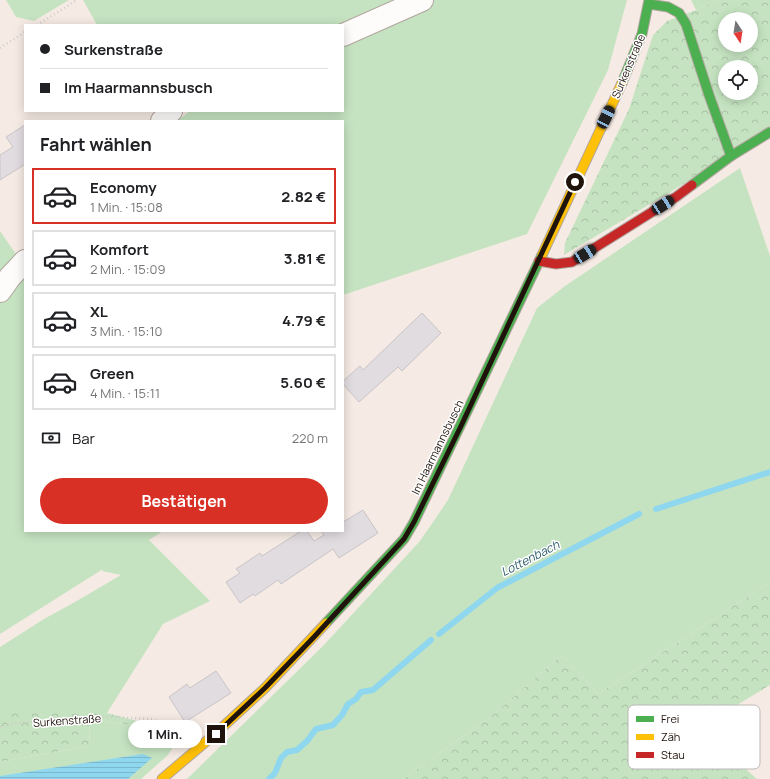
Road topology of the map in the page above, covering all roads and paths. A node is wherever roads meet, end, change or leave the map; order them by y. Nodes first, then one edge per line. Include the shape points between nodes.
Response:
1 (77, 0) edge
2 (422, 0) edge
3 (649, 2) edge
4 (39, 24) edge
5 (24, 33) edge
6 (344, 35) edge
7 (0, 48) edge
8 (170, 112) edge
9 (163, 120) edge
10 (770, 132) edge
11 (731, 156) junction
12 (539, 261) junction
13 (24, 262) edge
14 (0, 291) edge
15 (0, 727) edge
16 (198, 749) junction
17 (162, 779) edge

1 - 4 path
2 - 6 street
3 - 11 street via 679,13 686,24
3 - 12 street, Surkenstraße via 642,34 626,75
5 - 7 path
8 - 9 street
10 - 11 street
11 - 12 street via 676,196 572,262 560,266
12 - 16 street, Im Haarmannsbusch via 404,539 265,688
13 - 14 street
15 - 16 path, Surkenstraße via 91,716 153,719
16 - 17 street, Im Haarmannsbusch

